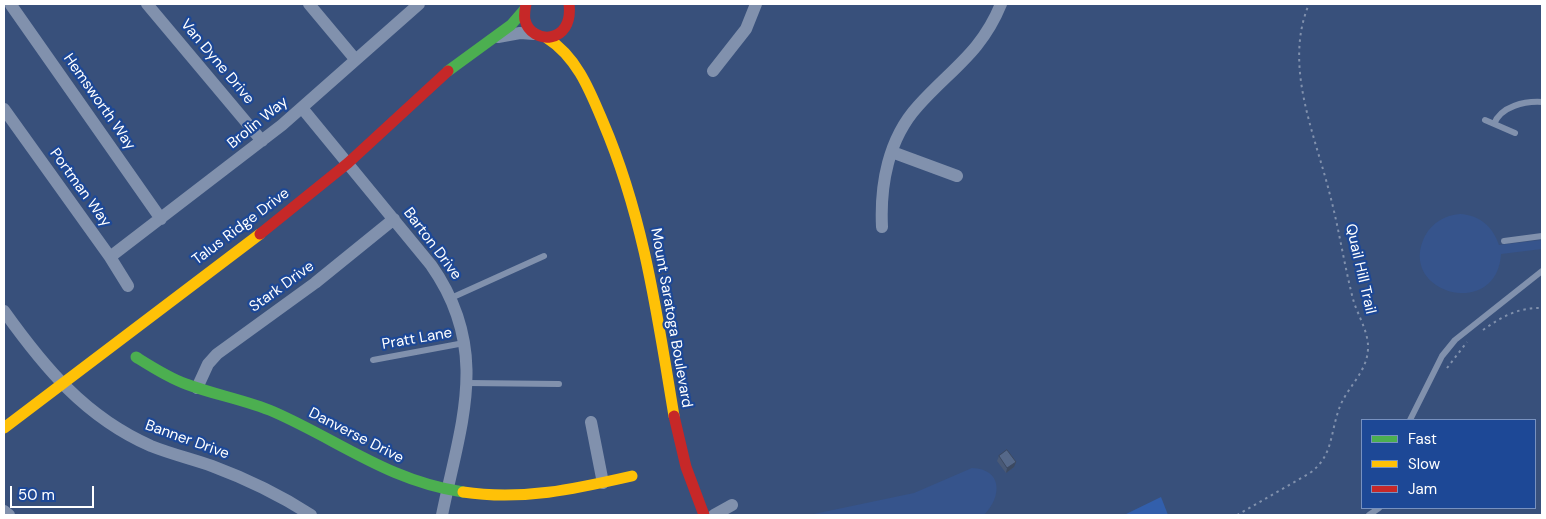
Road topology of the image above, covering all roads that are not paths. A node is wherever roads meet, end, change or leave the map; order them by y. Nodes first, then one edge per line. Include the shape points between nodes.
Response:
1 (147, 4) edge
2 (309, 4) edge
3 (419, 4) edge
4 (581, 4) edge
5 (756, 4) edge
6 (1001, 4) edge
7 (526, 6) edge
8 (9, 7) edge
9 (570, 15) edge
10 (541, 36) junction
11 (489, 40) junction
12 (355, 59) junction
13 (713, 71) dead end
14 (579, 72) junction
15 (1542, 102) edge
16 (302, 108) junction
17 (4, 109) edge
18 (1485, 120) dead end
19 (1494, 124) junction
20 (1515, 133) dead end
21 (262, 141) junction
22 (892, 152) junction
23 (348, 163) junction
24 (957, 176) dead end
25 (161, 219) junction
26 (394, 219) junction
27 (882, 227) dead end
28 (1542, 236) edge
29 (1504, 241) dead end
30 (544, 256) dead end
31 (110, 257) junction
32 (1542, 271) edge
33 (128, 286) dead end
34 (451, 298) junction
35 (4, 311) edge
36 (465, 343) junction
37 (136, 357) dead end
38 (373, 360) dead end
39 (468, 383) junction
40 (61, 384) junction
41 (559, 384) dead end
42 (197, 388) junction
43 (1411, 419) edge
44 (591, 422) dead end
45 (4, 428) edge
46 (632, 476) dead end
47 (602, 483) junction
48 (448, 489) junction
49 (732, 505) dead end
50 (4, 511) edge
51 (9, 515) edge
52 (311, 515) edge
53 (442, 515) edge
54 (704, 515) edge
55 (714, 515) edge

1 - 21 street, Van Dyne Drive
2 - 12 street
3 - 12 street, Brolin Way
4 - 9 street
5 - 13 street via 746,29
6 - 22 street via 973,52 909,116
7 - 10 street via 525,21
7 - 11 street, Talus Ridge Drive via 515,22
8 - 25 street, Hemsworth Way
9 - 10 street via 557,36
9 - 14 street, Mount Saratoga Boulevard via 569,40
10 - 11 street, Talus Ridge Drive via 512,34
10 - 14 street, Mount Saratoga Boulevard via 562,49
11 - 23 street, Talus Ridge Drive via 442,75
12 - 16 street, Brolin Way
14 - 54 street, Mount Saratoga Boulevard via 607,132 637,215 658,315 679,444
15 - 19 lane via 1516,105 1500,114
16 - 21 street, Brolin Way
16 - 23 street, Barton Drive
17 - 31 street, Portman Way
18 - 19 lane
19 - 20 lane
21 - 25 street, Brolin Way
22 - 24 street
22 - 27 street via 883,184
23 - 26 street, Barton Drive
23 - 40 street, Talus Ridge Drive via 264,231
25 - 31 street, Brolin Way
26 - 34 street, Barton Drive via 431,265
26 - 42 street, Stark Drive via 327,274 217,354 208,364
28 - 29 lane
30 - 34 lane
31 - 33 street, Portman Way
32 - 43 lane via 1455,340 1442,356
34 - 36 street, Barton Drive
35 - 40 street, Banner Drive
36 - 38 lane, Pratt Lane
36 - 39 street, Barton Drive
37 - 42 street, Danverse Drive via 163,374
39 - 41 lane
39 - 48 street, Barton Drive
40 - 45 street, Talus Ridge Drive
40 - 52 street, Banner Drive via 93,412 135,438 235,475
42 - 48 street, Danverse Drive via 268,409 380,467
44 - 47 street
46 - 47 street, Danverse Drive
47 - 48 street, Danverse Drive via 530,496 489,496
48 - 53 street, Barton Drive
49 - 55 street
50 - 51 street

